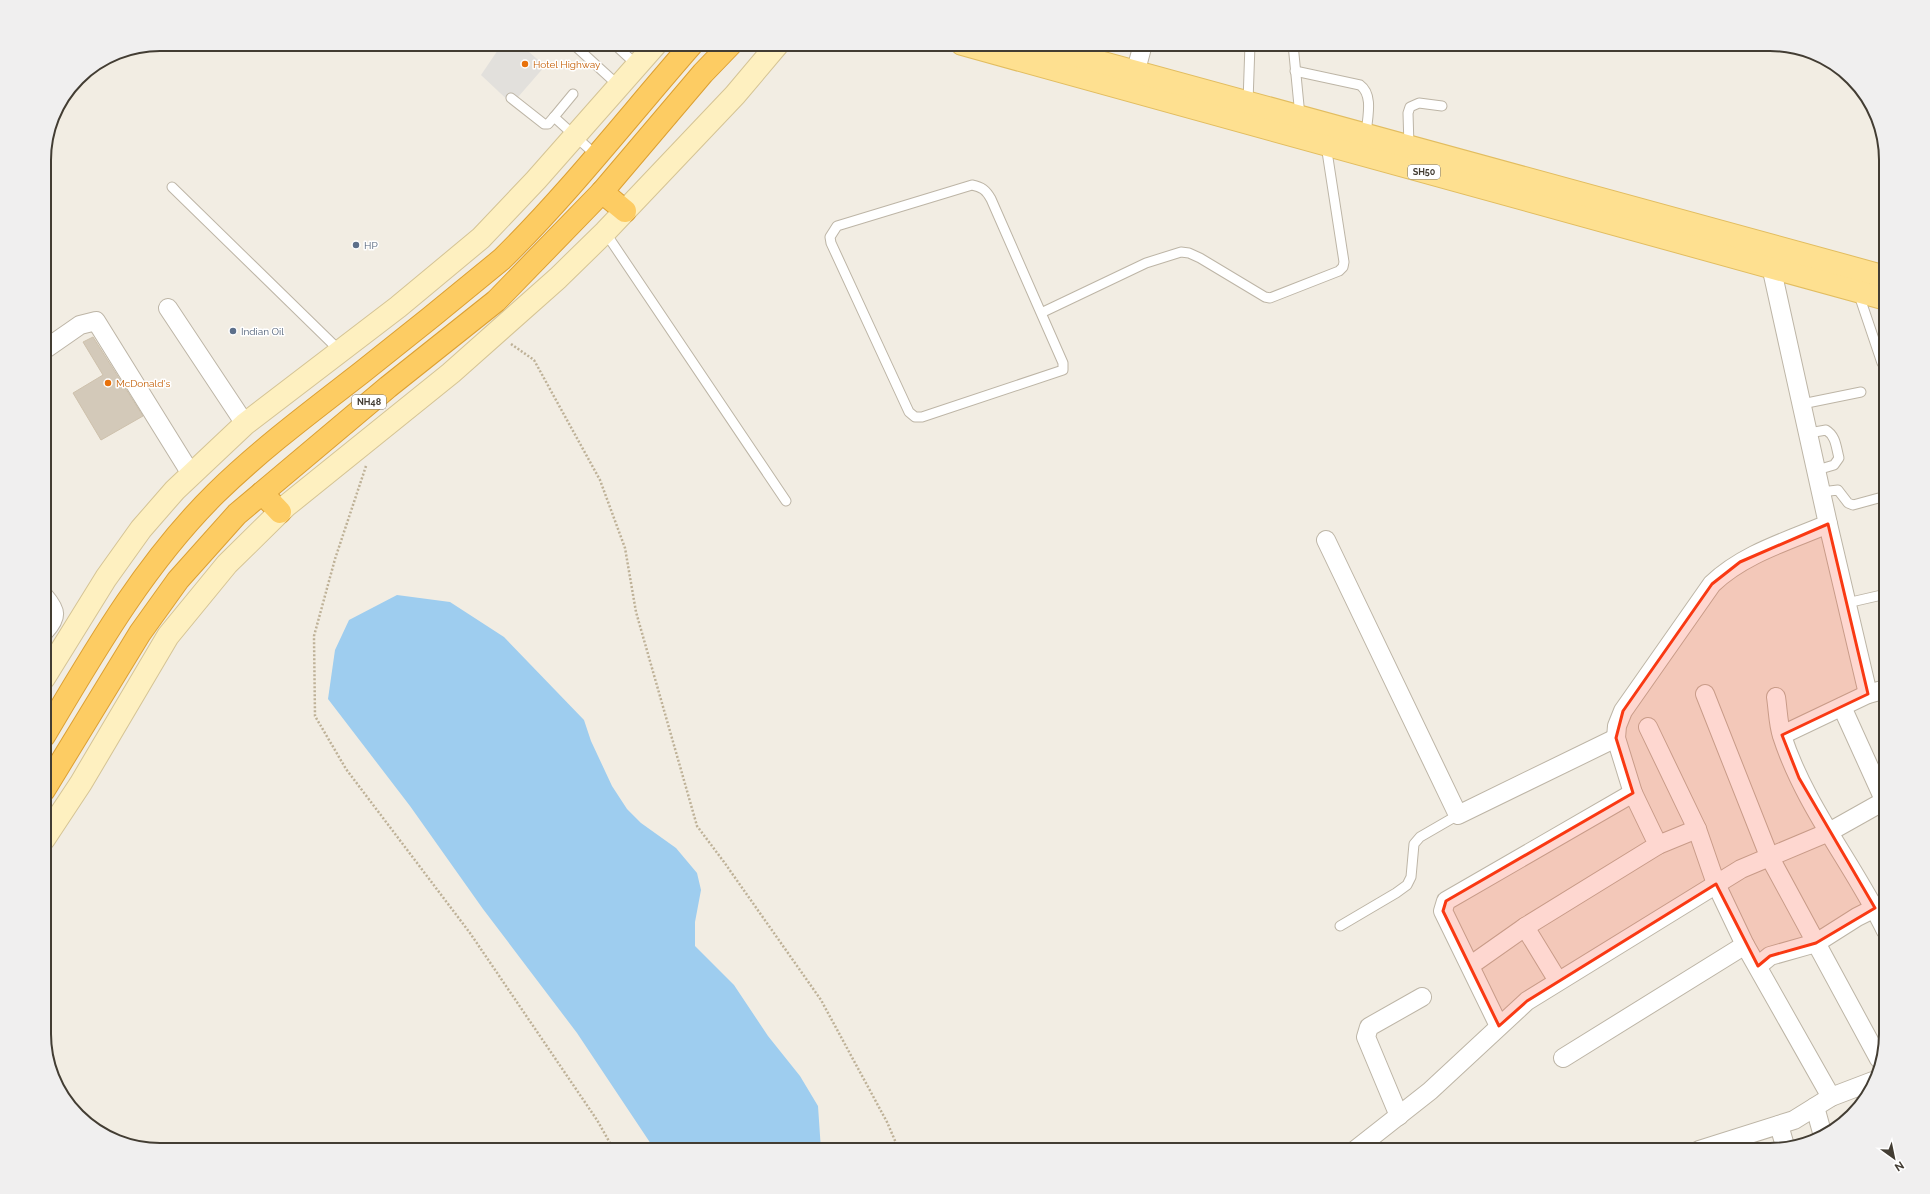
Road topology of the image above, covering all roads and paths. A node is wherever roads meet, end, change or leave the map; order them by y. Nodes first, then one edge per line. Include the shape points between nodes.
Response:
1 (581, 51) edge
2 (622, 51) edge
3 (650, 51) edge
4 (686, 51) edge
5 (724, 51) edge
6 (733, 51) edge
7 (772, 51) edge
8 (994, 51) edge
9 (1053, 51) edge
10 (1141, 51) edge
11 (1250, 51) edge
12 (1294, 51) edge
13 (638, 65) junction
14 (1295, 71) junction
15 (703, 73) junction
16 (1133, 81) junction
17 (619, 86) junction
18 (573, 94) dead end
19 (511, 98) dead end
20 (1248, 102) junction
21 (1442, 106) dead end
22 (1300, 116) junction
23 (554, 117) junction
24 (1366, 134) junction
25 (575, 136) junction
26 (1326, 144) junction
27 (1409, 146) junction
28 (597, 156) junction
29 (172, 187) dead end
30 (602, 192) junction
31 (625, 211) junction
32 (605, 232) junction
33 (1765, 245) junction
34 (1773, 268) junction
35 (1879, 275) edge
36 (1858, 292) junction
37 (1879, 297) edge
38 (168, 308) dead end
39 (1041, 313) junction
40 (496, 334) junction
41 (51, 345) edge
42 (341, 352) junction
43 (1879, 354) edge
44 (1861, 392) dead end
45 (1802, 404) junction
46 (245, 424) junction
47 (1809, 434) junction
48 (367, 462) dead end
49 (1817, 470) junction
50 (191, 474) junction
51 (1821, 492) junction
52 (262, 493) junction
53 (1879, 498) edge
54 (786, 501) dead end
55 (280, 512) junction
56 (1828, 524) junction
57 (1326, 540) dead end
58 (1879, 595) edge
59 (1847, 602) junction
60 (51, 606) edge
61 (51, 622) edge
62 (51, 658) edge
63 (1879, 691) edge
64 (1705, 694) dead end
65 (1868, 694) junction
66 (1776, 697) dead end
67 (1842, 707) junction
68 (51, 724) edge
69 (1648, 727) dead end
70 (1782, 735) junction
71 (1616, 738) junction
72 (51, 779) edge
73 (1879, 788) edge
74 (1633, 793) junction
75 (1879, 804) edge
76 (1458, 815) junction
77 (51, 828) edge
78 (1697, 829) junction
79 (1829, 832) junction
80 (1658, 845) junction
81 (1769, 856) junction
82 (1716, 884) junction
83 (1879, 904) edge
84 (1879, 906) edge
85 (1340, 926) dead end
86 (1525, 927) junction
87 (1816, 943) junction
88 (1745, 945) junction
89 (1471, 965) junction
90 (1758, 966) junction
91 (1558, 981) junction
92 (1422, 998) dead end
93 (1499, 1026) junction
94 (1877, 1055) edge
95 (1563, 1058) dead end
96 (1867, 1083) edge
97 (1831, 1097) junction
98 (1815, 1107) junction
99 (1399, 1116) junction
100 (1778, 1125) junction
101 (1821, 1130) edge
102 (1784, 1142) edge
103 (610, 1143) edge
104 (896, 1143) edge
105 (1364, 1143) edge
106 (1725, 1143) edge

1 - 17 lane
2 - 13 lane
3 - 13 street
4 - 28 highway, NH48
5 - 15 highway, NH48
6 - 15 highway
7 - 31 street via 735,95
8 - 16 main road, SH50
9 - 16 main road, SH50
10 - 16 street
11 - 20 lane
12 - 14 lane
13 - 17 street
14 - 22 lane
14 - 24 lane via 1365,88 1368,95
15 - 30 highway, NH48
16 - 20 main road, SH50
16 - 26 main road, SH50
17 - 25 street
18 - 23 lane
19 - 23 lane via 544,124 548,124
20 - 22 main road, SH50
21 - 27 lane via 1419,103 1410,107
22 - 24 main road, SH50
23 - 25 lane
24 - 27 main road, SH50
25 - 28 lane
25 - 42 street via 481,238
26 - 34 main road, SH50
26 - 39 lane via 1344,262 1339,271 1270,298 1200,258 1181,252 1146,263
27 - 33 main road, SH50
28 - 68 highway, NH48 via 542,219 502,259 312,410 216,494 156,561 118,614
29 - 42 lane
30 - 31 highway
30 - 52 highway, NH48 via 496,301 388,387
31 - 32 street
32 - 40 street
32 - 54 lane
33 - 34 street
33 - 35 main road, SH50
34 - 36 main road, SH50
34 - 45 street
36 - 37 main road, SH50
36 - 43 lane
38 - 46 street
39 - 39 lane via 991,198 980,186 972,185 837,226 830,236 909,412 914,417 922,417 1063,370 1063,363
40 - 55 street
40 - 104 path via 534,360 600,480 625,548 636,612 697,826 821,1000
41 - 50 street via 80,325 96,321
42 - 46 street
44 - 45 lane
45 - 47 street
46 - 50 street
47 - 49 street
47 - 49 lane via 1826,430 1830,433 1839,458 1834,465
48 - 103 path via 314,636 315,716 346,769 470,934
49 - 51 street
50 - 62 street via 141,529
51 - 53 lane via 1838,490 1848,503 1853,504
51 - 56 street
52 - 55 highway
52 - 72 highway, NH48 via 237,514 178,580 140,633
55 - 77 street via 228,564 168,636 81,783
56 - 59 street
56 - 71 street via 1740,562 1712,584 1623,711 1617,726
57 - 76 street
58 - 59 lane
59 - 65 street
60 - 61 street via 55,617
63 - 65 street
64 - 81 street
65 - 67 street
66 - 70 street
67 - 70 street
67 - 73 street
69 - 78 street
70 - 79 street via 1799,778
71 - 74 street
71 - 76 street
74 - 80 street
74 - 89 street via 1446,901 1444,911
75 - 79 street
76 - 85 lane via 1420,837 1414,844 1411,877 1407,885
78 - 80 street
78 - 82 street
79 - 81 street
79 - 83 street
80 - 86 street
81 - 82 street
81 - 87 street
82 - 88 street
82 - 91 street
84 - 87 street
86 - 89 street
86 - 91 street
87 - 90 street via 1770,956
87 - 94 street
88 - 90 street
88 - 95 street
89 - 93 street
90 - 97 street via 1766,985
91 - 93 street via 1527,1001
92 - 99 street via 1370,1027 1366,1037
93 - 99 street via 1430,1091
96 - 97 street
97 - 98 street
98 - 100 street via 1794,1120
98 - 101 street
99 - 105 street
100 - 102 street
100 - 106 street

